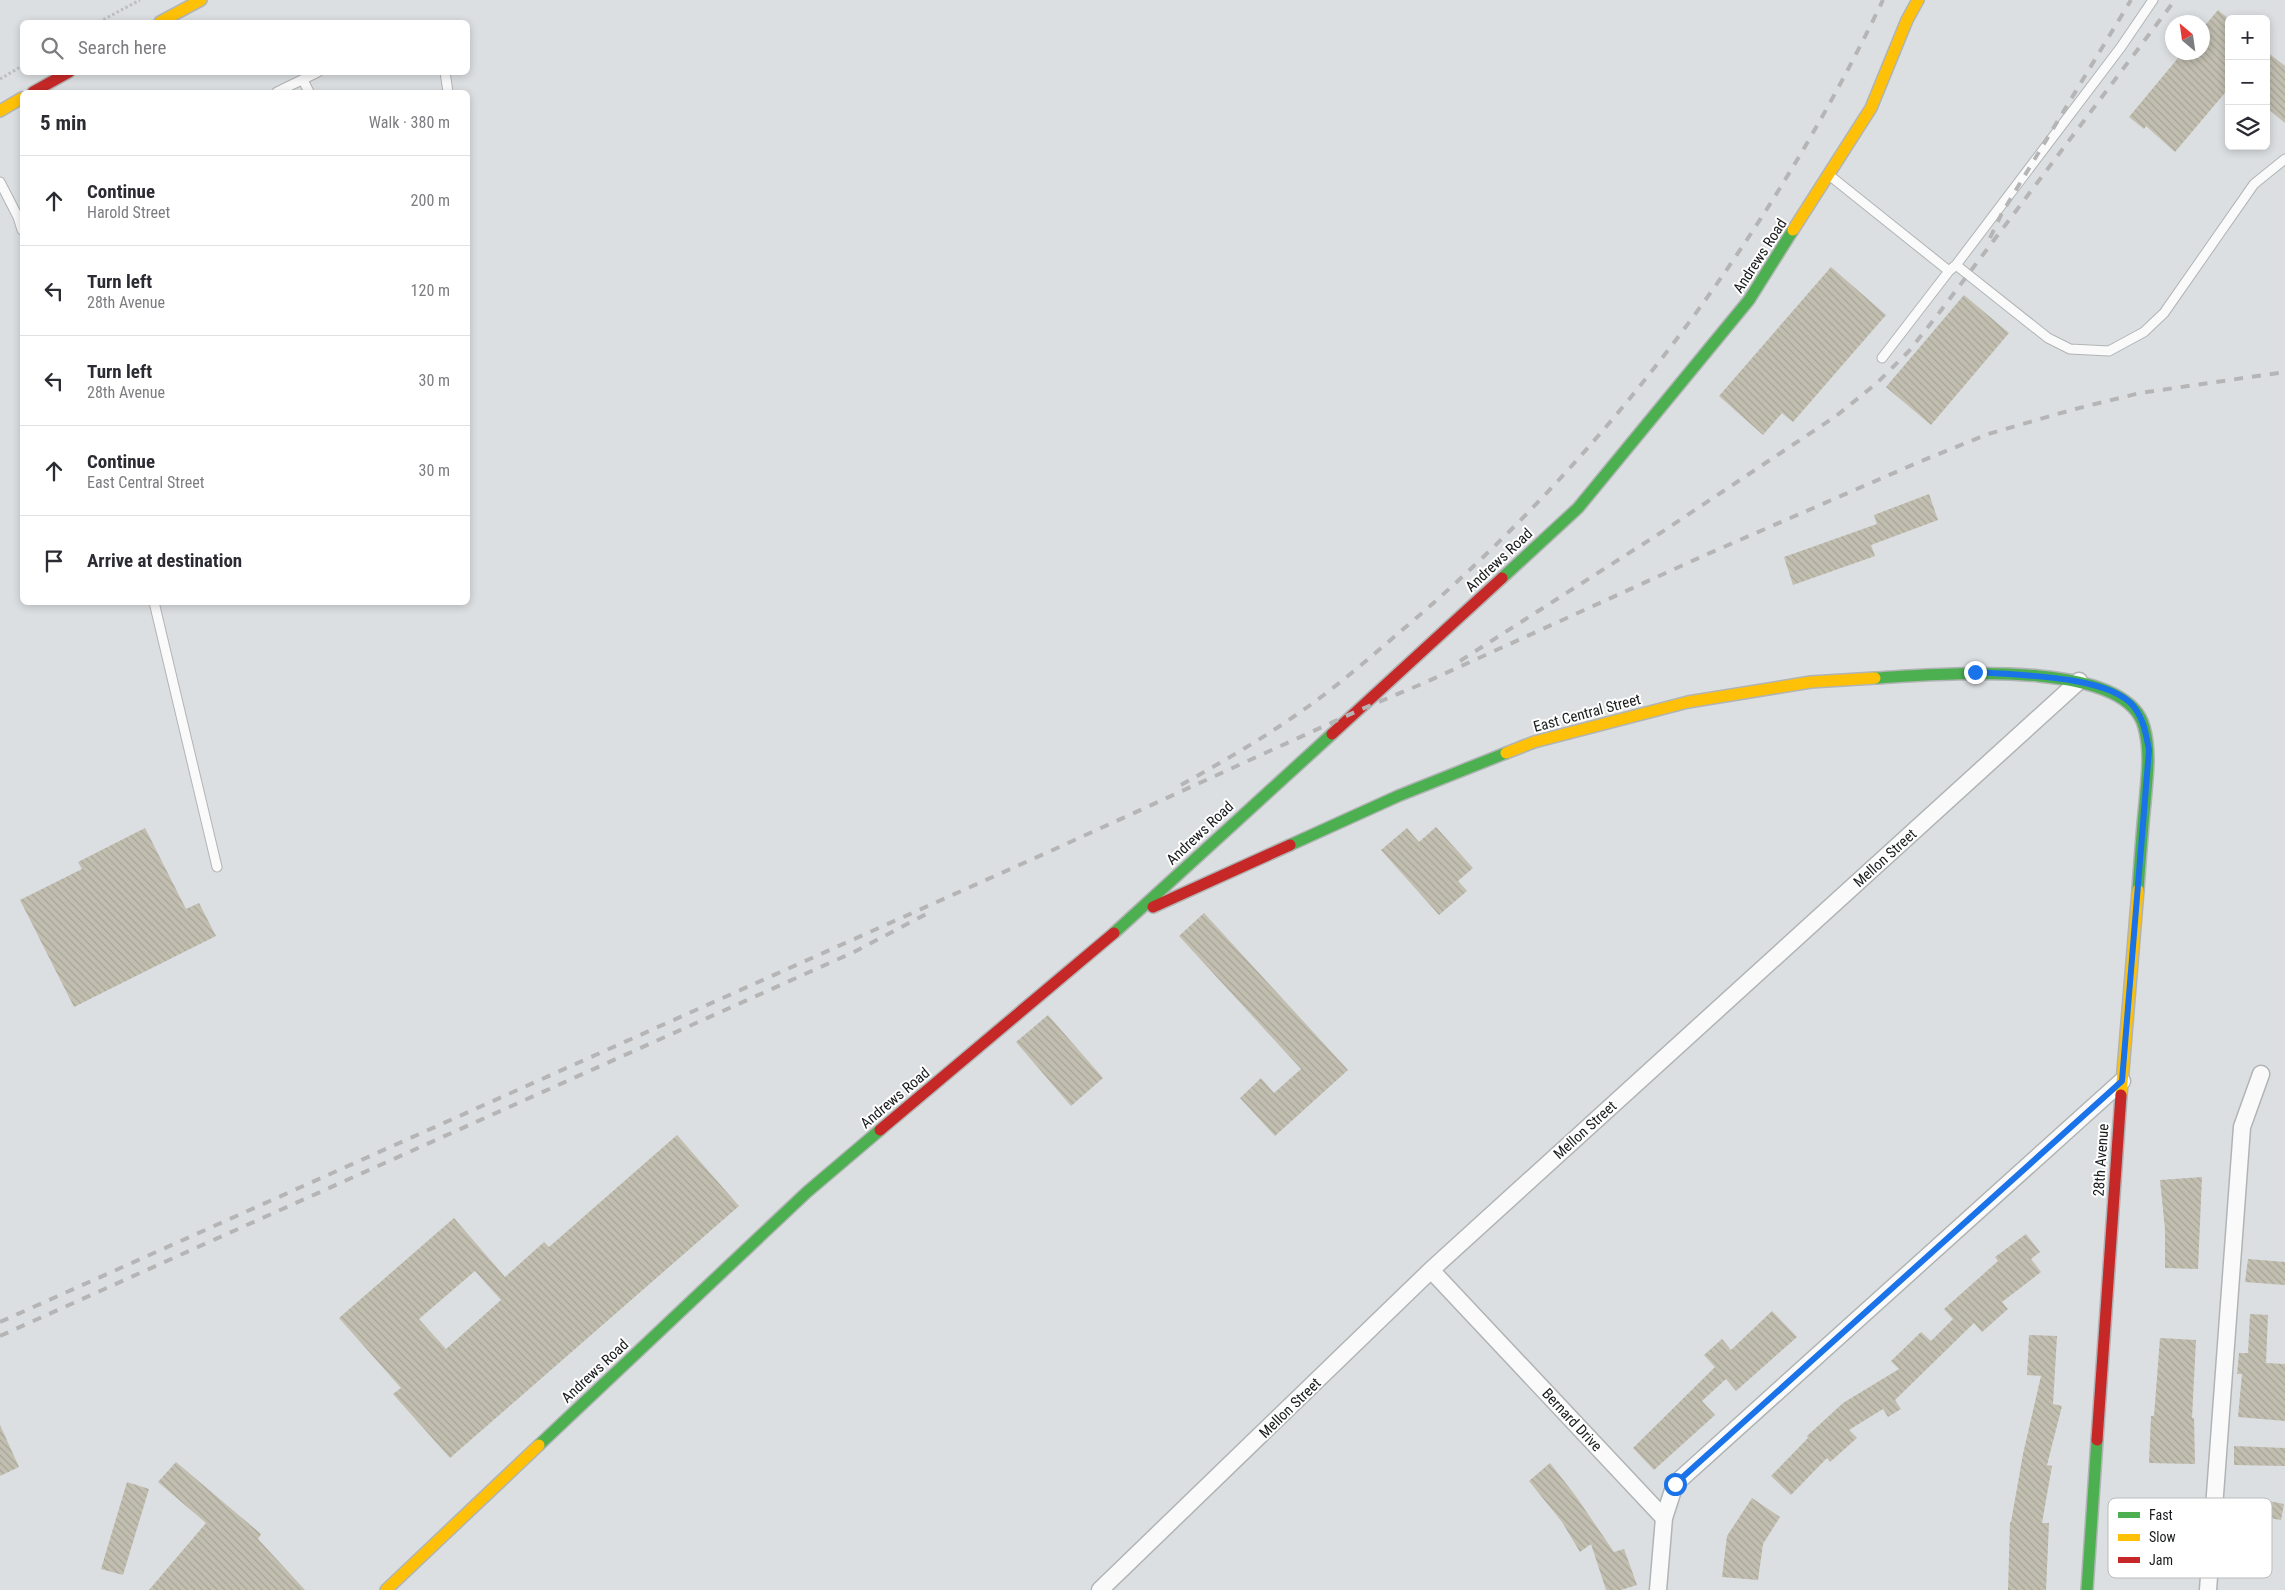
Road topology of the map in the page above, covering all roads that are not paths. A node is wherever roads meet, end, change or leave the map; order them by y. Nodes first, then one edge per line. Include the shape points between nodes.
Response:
1 (201, 0) edge
2 (1918, 0) edge
3 (2153, 0) edge
4 (164, 20) edge
5 (64, 75) edge
6 (312, 75) edge
7 (446, 75) edge
8 (303, 80) junction
9 (37, 90) edge
10 (282, 90) edge
11 (308, 90) edge
12 (448, 90) edge
13 (20, 99) edge
14 (0, 111) edge
15 (2285, 159) edge
16 (1829, 175) junction
17 (0, 182) edge
18 (20, 224) edge
19 (1952, 268) junction
20 (1882, 358) dead end
21 (155, 605) edge
22 (2080, 681) junction
23 (217, 867) dead end
24 (1135, 915) junction
25 (2261, 1074) dead end
26 (2122, 1081) junction
27 (1431, 1270) junction
28 (2215, 1498) edge
29 (1664, 1518) junction
30 (386, 1590) edge
31 (1100, 1590) edge
32 (1658, 1590) edge
33 (2087, 1590) edge

1 - 4 street
2 - 16 street, Andrews Road via 1871,108
3 - 19 lane via 2121,47
5 - 9 street
6 - 8 lane
7 - 12 lane
8 - 10 lane
8 - 11 lane
13 - 14 street
15 - 19 lane via 2254,184 2164,313 2144,332 2109,351 2070,349 2048,338
16 - 19 lane
16 - 24 street, Andrews Road via 1749,300 1578,508
17 - 18 lane
19 - 20 lane
21 - 23 lane
22 - 24 street, East Central Street via 1975,672 1811,682 1688,702 1525,746 1398,796
22 - 26 street, 28th Avenue via 2115,694 2133,706 2144,725 2149,750
22 - 27 street, Mellon Street
24 - 30 street, Andrews Road via 807,1192
25 - 28 street via 2242,1127
26 - 29 street via 1675,1484
26 - 33 street, 28th Avenue
27 - 29 street, Bernard Drive
27 - 31 street, Mellon Street
29 - 32 street

